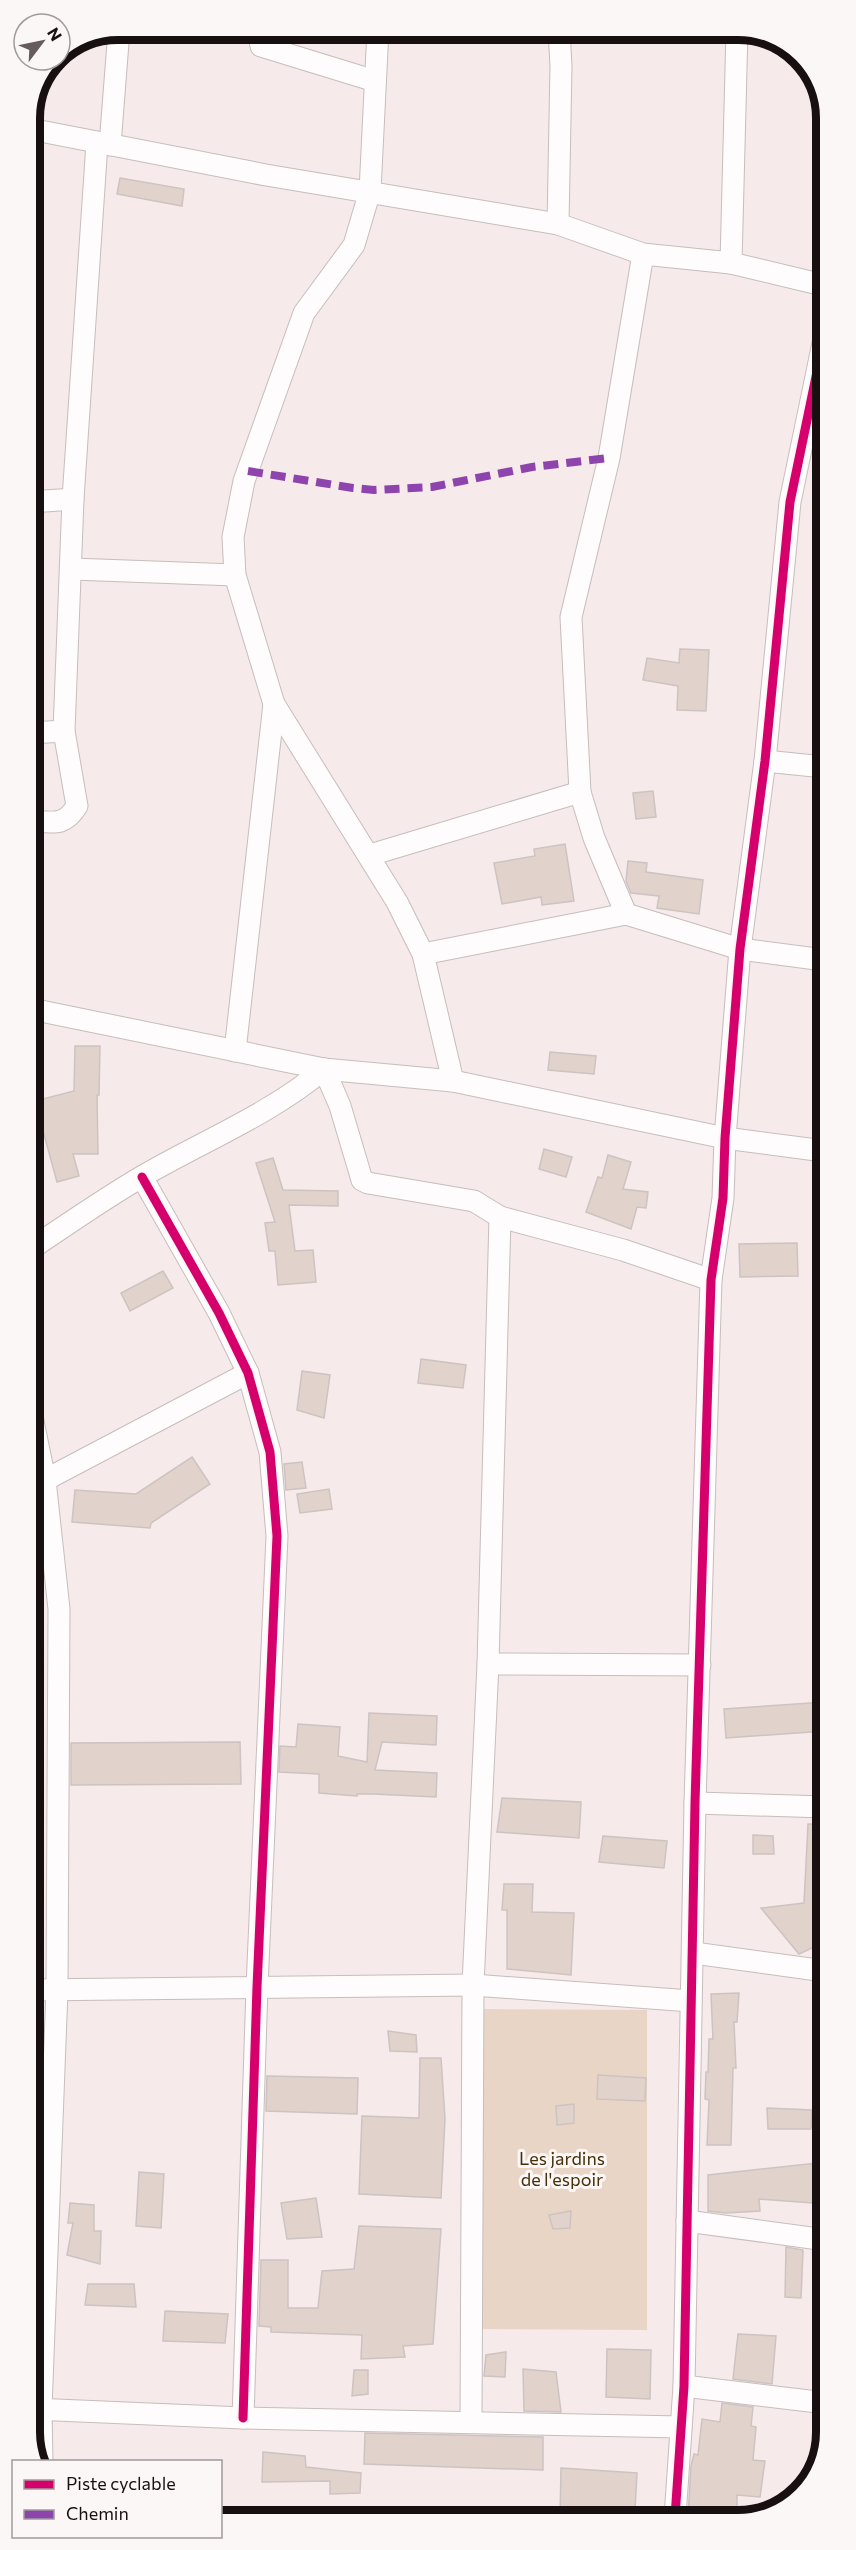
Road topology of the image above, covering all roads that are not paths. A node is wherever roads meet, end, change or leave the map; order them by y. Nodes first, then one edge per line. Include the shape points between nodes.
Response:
1 (118, 40) edge
2 (260, 40) edge
3 (377, 40) edge
4 (560, 41) edge
5 (737, 41) edge
6 (375, 81) junction
7 (40, 131) edge
8 (104, 144) junction
9 (370, 191) junction
10 (558, 224) junction
11 (643, 254) junction
12 (731, 263) junction
13 (816, 283) edge
14 (816, 377) edge
15 (73, 499) junction
16 (40, 501) edge
17 (72, 569) junction
18 (235, 575) junction
19 (274, 704) junction
20 (64, 731) junction
21 (40, 733) edge
22 (765, 761) junction
23 (816, 766) edge
24 (580, 792) junction
25 (40, 821) edge
26 (369, 855) junction
27 (626, 914) junction
28 (740, 950) junction
29 (423, 954) junction
30 (816, 959) edge
31 (40, 1011) edge
32 (235, 1051) junction
33 (324, 1069) junction
34 (453, 1081) junction
35 (725, 1138) junction
36 (816, 1150) edge
37 (142, 1177) junction
38 (500, 1217) junction
39 (40, 1243) edge
40 (711, 1280) junction
41 (248, 1373) junction
42 (40, 1455) edge
43 (45, 1480) junction
44 (488, 1664) junction
45 (700, 1665) junction
46 (695, 1803) junction
47 (816, 1807) edge
48 (694, 1953) junction
49 (816, 1970) edge
50 (474, 1985) junction
51 (257, 1987) junction
52 (40, 1990) edge
53 (57, 1990) junction
54 (692, 2001) junction
55 (687, 2221) junction
56 (816, 2239) edge
57 (40, 2346) edge
58 (684, 2386) junction
59 (816, 2402) edge
60 (40, 2409) edge
61 (243, 2418) junction
62 (471, 2421) junction
63 (681, 2427) junction
64 (675, 2510) edge

1 - 8 street
2 - 6 street via 261,46
3 - 6 street
4 - 10 street
5 - 12 street
6 - 9 street
7 - 8 street
8 - 9 street
8 - 15 street
9 - 10 street
9 - 18 street via 354,245 304,313 244,481 233,537
10 - 11 street
11 - 12 street
11 - 24 street via 609,458 571,617
12 - 13 street
14 - 22 street via 790,502
15 - 16 street
15 - 17 street
17 - 18 street
17 - 20 street
18 - 19 street
19 - 26 street
19 - 32 street
20 - 21 street
20 - 25 street via 77,806 63,822
22 - 23 street
22 - 28 street
24 - 26 street
24 - 27 street via 594,838
26 - 29 street
27 - 28 street
27 - 29 street
28 - 30 street
28 - 35 street
29 - 34 street
31 - 32 street
32 - 33 street
33 - 34 street
33 - 37 street via 260,1112
33 - 38 street via 340,1106 362,1180 474,1201
34 - 35 street
35 - 36 street
35 - 40 street via 723,1198
37 - 39 street
37 - 41 street via 219,1313
38 - 40 street via 623,1250
38 - 44 street
40 - 45 street
41 - 43 street
41 - 51 street via 270,1452 277,1536
42 - 43 street
43 - 53 street via 59,1609
44 - 45 street
44 - 50 street
45 - 46 street
46 - 47 street
46 - 48 street
48 - 49 street
48 - 54 street
50 - 51 street
50 - 54 street
50 - 62 street
51 - 53 street
51 - 61 street
52 - 53 street
53 - 57 street
54 - 55 street
55 - 56 street
55 - 58 street
58 - 59 street
58 - 63 street
60 - 61 street
61 - 62 street
62 - 63 street
63 - 64 street

